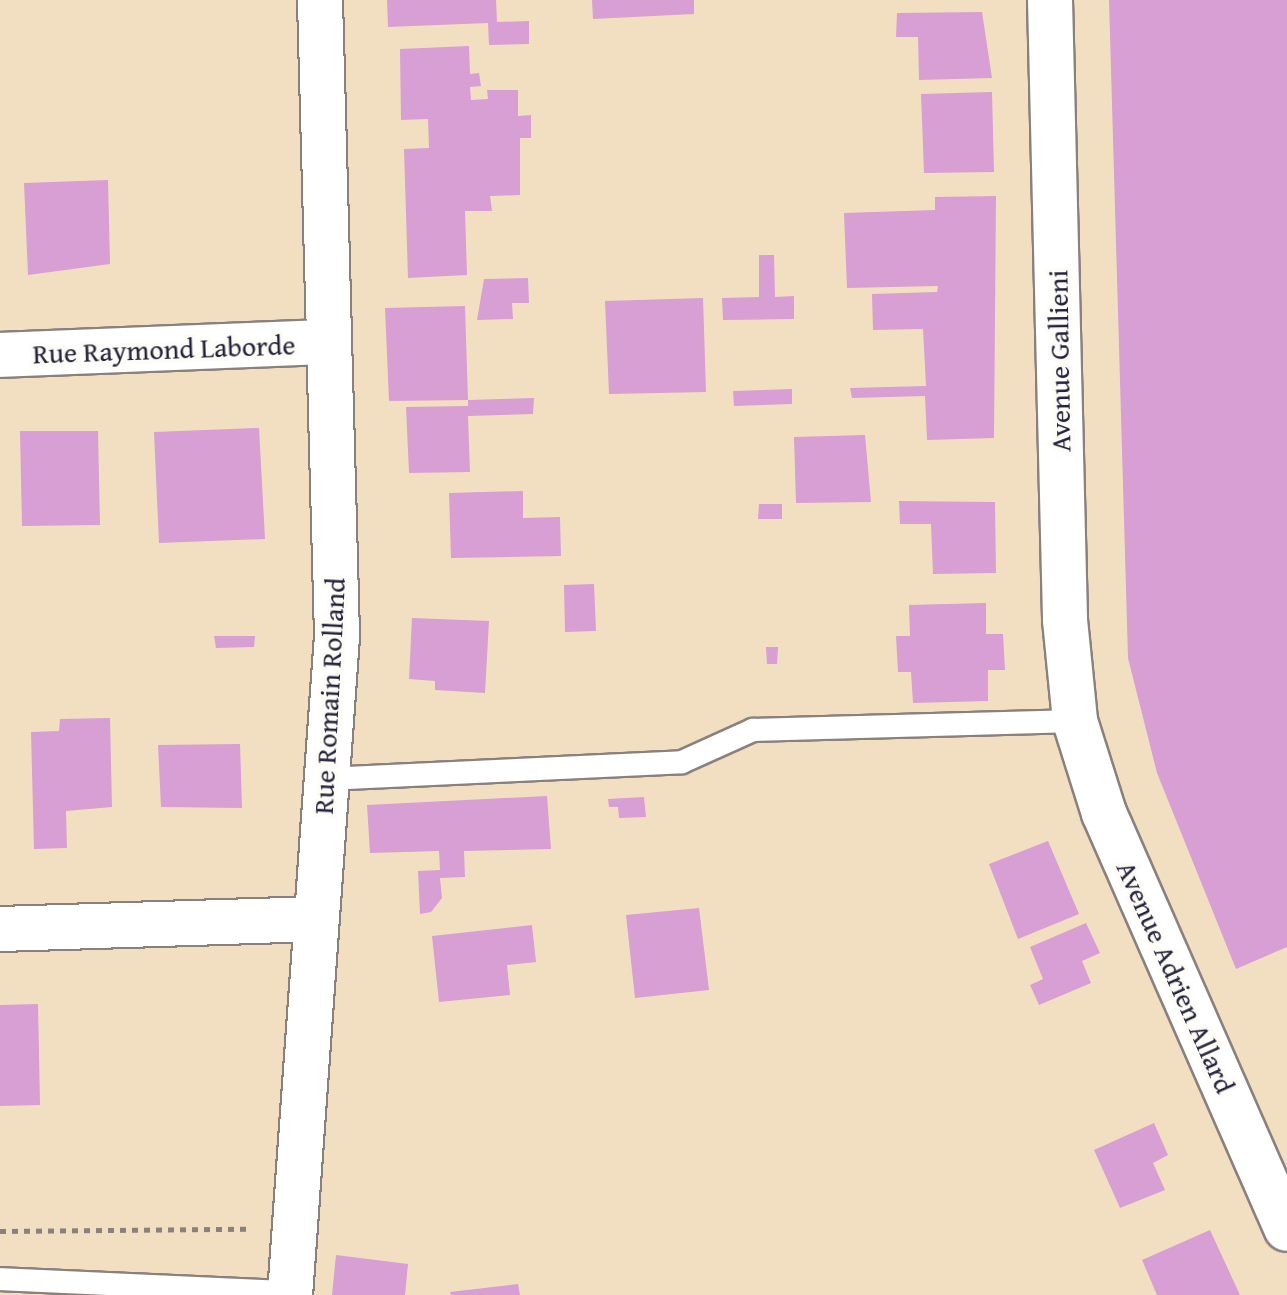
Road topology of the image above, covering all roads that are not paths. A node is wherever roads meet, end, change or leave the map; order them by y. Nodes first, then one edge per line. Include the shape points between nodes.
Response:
1 (320, 0) edge
2 (1050, 0) edge
3 (328, 342) junction
4 (0, 355) edge
5 (1075, 721) junction
6 (326, 779) junction
7 (316, 919) junction
8 (0, 929) edge
9 (1287, 1229) edge
10 (0, 1279) edge
11 (290, 1293) edge

1 - 3 street, Rue Romain Rolland
2 - 5 street, Avenue Gallieni via 1065,620
3 - 4 street, Rue Raymond Laborde
3 - 6 street, Rue Romain Rolland via 337,636
5 - 6 lane via 753,730 682,762
5 - 9 street, Avenue Adrien Allard via 1104,813
6 - 7 street, Rue Romain Rolland
7 - 8 street
7 - 11 street, Rue Romain Rolland
10 - 11 lane

